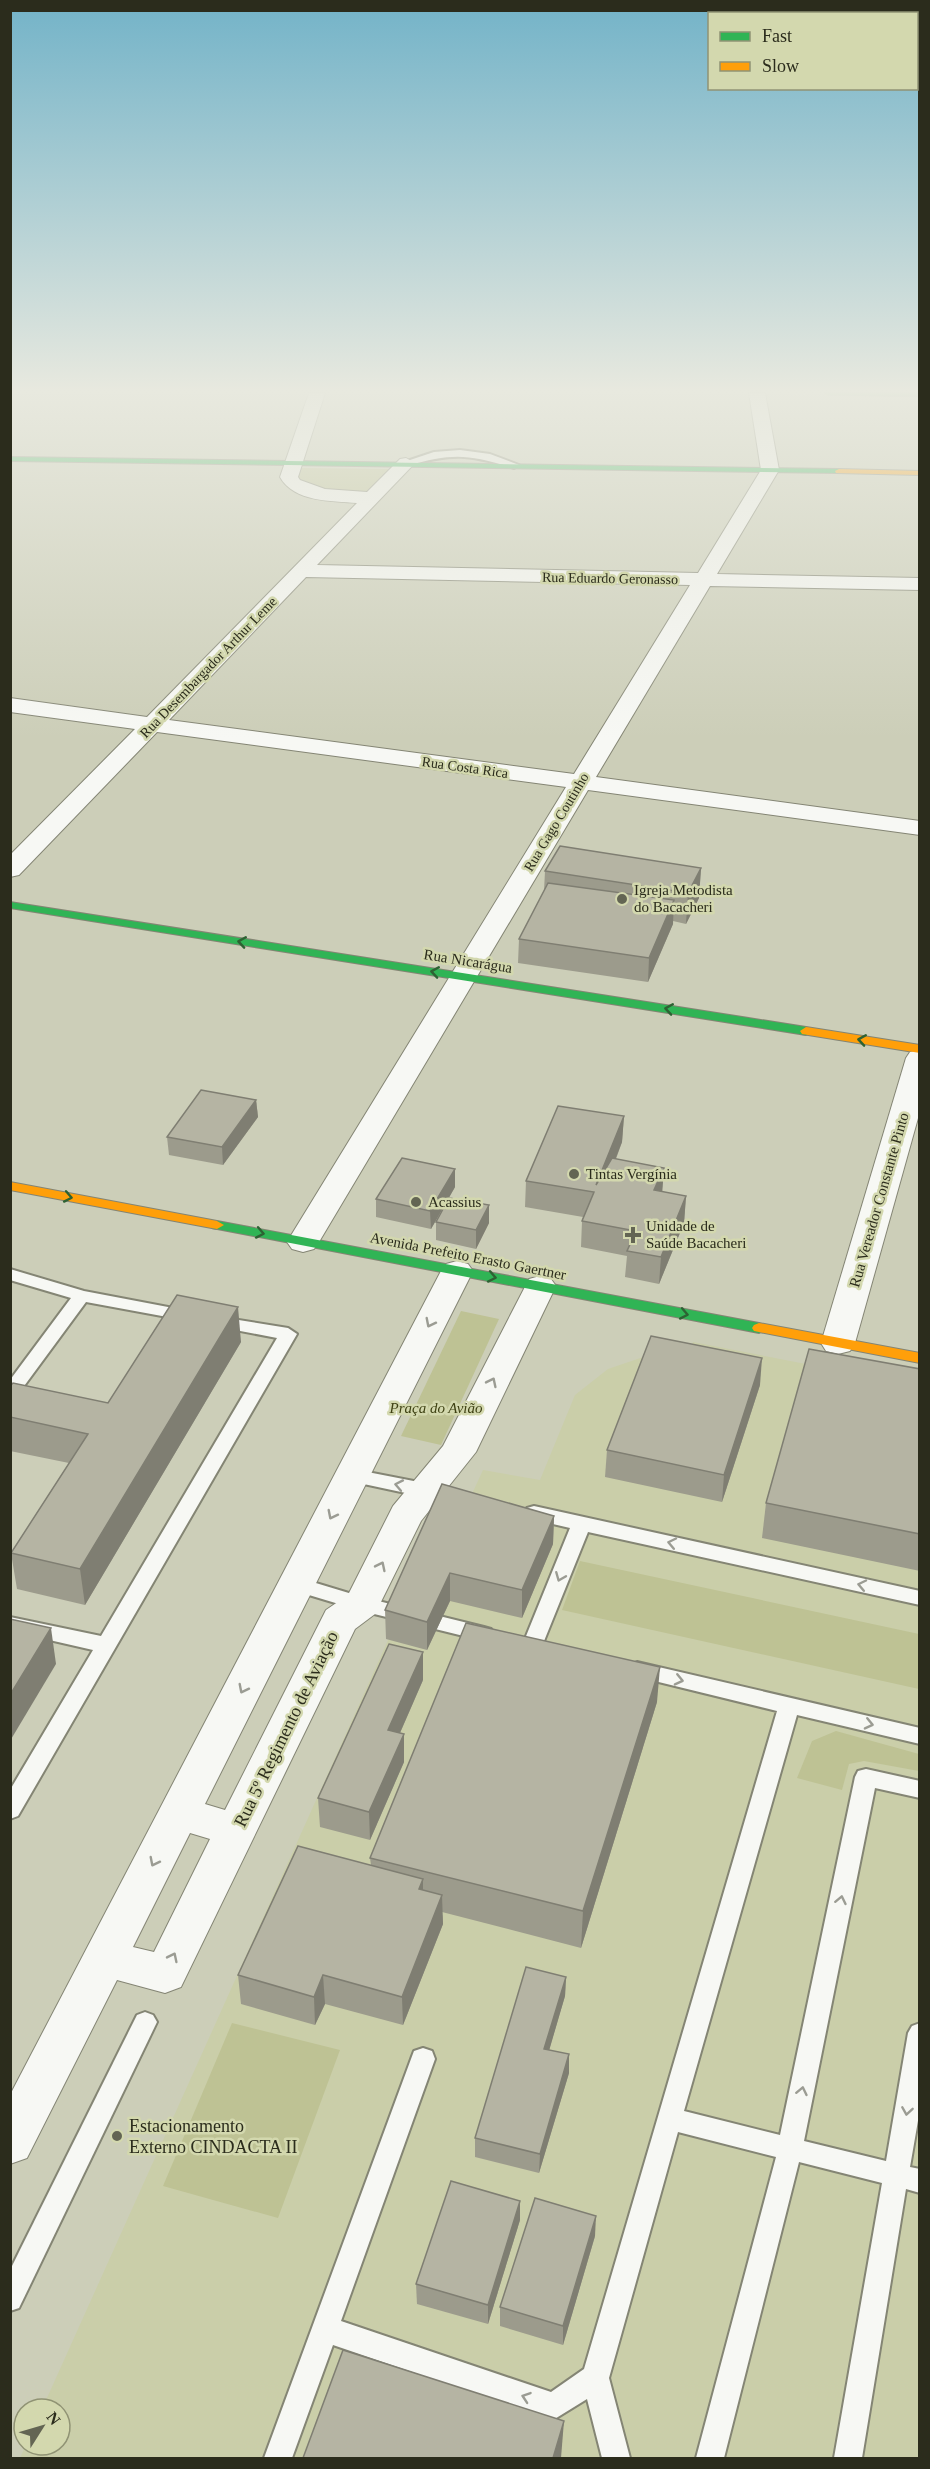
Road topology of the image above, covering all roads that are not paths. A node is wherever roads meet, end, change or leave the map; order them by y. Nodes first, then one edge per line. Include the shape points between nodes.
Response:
1 (362, 508) edge
2 (747, 508) edge
3 (301, 571) junction
4 (704, 580) junction
5 (920, 584) edge
6 (10, 705) edge
7 (153, 724) junction
8 (580, 782) junction
9 (920, 828) edge
10 (10, 870) edge
11 (10, 905) edge
12 (463, 977) junction
13 (920, 1049) edge
14 (920, 1058) edge
15 (10, 1186) edge
16 (303, 1242) junction
17 (457, 1271) junction
18 (10, 1274) edge
19 (540, 1286) junction
20 (82, 1296) junction
21 (838, 1343) junction
22 (920, 1358) edge
23 (10, 1393) edge
24 (352, 1475) junction
25 (437, 1493) junction
26 (515, 1509) edge
27 (582, 1523) junction
28 (296, 1584) junction
29 (920, 1598) edge
30 (362, 1604) junction
31 (10, 1624) edge
32 (107, 1645) junction
33 (532, 1646) junction
34 (553, 1651) edge
35 (621, 1666) edge
36 (789, 1705) junction
37 (920, 1736) edge
38 (920, 1790) edge
39 (10, 1810) edge
40 (179, 1813) junction
41 (236, 1830) junction
42 (105, 1958) junction
43 (145, 2022) dead end
44 (920, 2033) edge
45 (423, 2058) dead end
46 (670, 2119) junction
47 (10, 2143) edge
48 (790, 2149) junction
49 (908, 2178) edge
50 (10, 2299) edge
51 (325, 2329) junction
52 (595, 2378) junction
53 (278, 2458) edge
54 (616, 2458) edge
55 (710, 2458) edge
56 (848, 2458) edge

1 - 3 street, Rua Desembargador Arthur Leme
2 - 4 street, Rua Gago Coutinho
3 - 4 street, Rua Eduardo Geronasso
3 - 7 street, Rua Desembargador Arthur Leme
4 - 5 street, Rua Eduardo Geronasso
4 - 8 street, Rua Gago Coutinho
6 - 7 street, Rua Costa Rica
7 - 8 street, Rua Costa Rica
7 - 10 street, Rua Desembargador Arthur Leme
8 - 9 street, Rua Costa Rica
8 - 12 street, Rua Gago Coutinho
12 -> 11 main road, Rua Nicarágua
13 -> 12 main road, Rua Nicarágua
12 - 16 street, Rua Gago Coutinho
14 - 21 street, Rua Vereador Constante Pinto
15 -> 16 main road, Avenida Prefeito Erasto Gaertner
16 - 17 main road, Avenida Prefeito Erasto Gaertner
17 -> 19 main road, Avenida Prefeito Erasto Gaertner
17 -> 24 street
18 - 20 lane
19 -> 21 main road, Avenida Prefeito Erasto Gaertner
25 -> 19 street, Rua 5º Regimento de Aviação
20 - 23 lane
20 - 32 lane via 288,1334
21 - 22 main road, Avenida Prefeito Erasto Gaertner
25 -> 24 lane
24 -> 28 street
30 -> 25 street, Rua 5º Regimento de Aviação via 406,1515
26 - 27 lane
29 -> 27 lane
27 -> 33 lane
28 - 30 lane
28 -> 40 street
30 - 33 lane
30 - 41 street, Rua 5º Regimento de Aviação via 340,1620
31 - 32 lane
32 - 39 lane
33 - 34 lane
35 -> 36 lane
36 -> 37 lane
36 - 46 lane
48 -> 38 lane via 866,1777
40 - 41 street
40 -> 42 street
42 -> 41 street, Rua 5º Regimento de Aviação via 165,1974
42 - 47 street
43 - 50 lane
44 -> 49 lane
45 - 51 lane
46 - 48 lane
46 - 52 lane
48 - 49 lane
48 - 55 lane
49 - 56 lane
52 -> 51 lane via 553,2406
51 - 53 lane
52 - 54 lane

